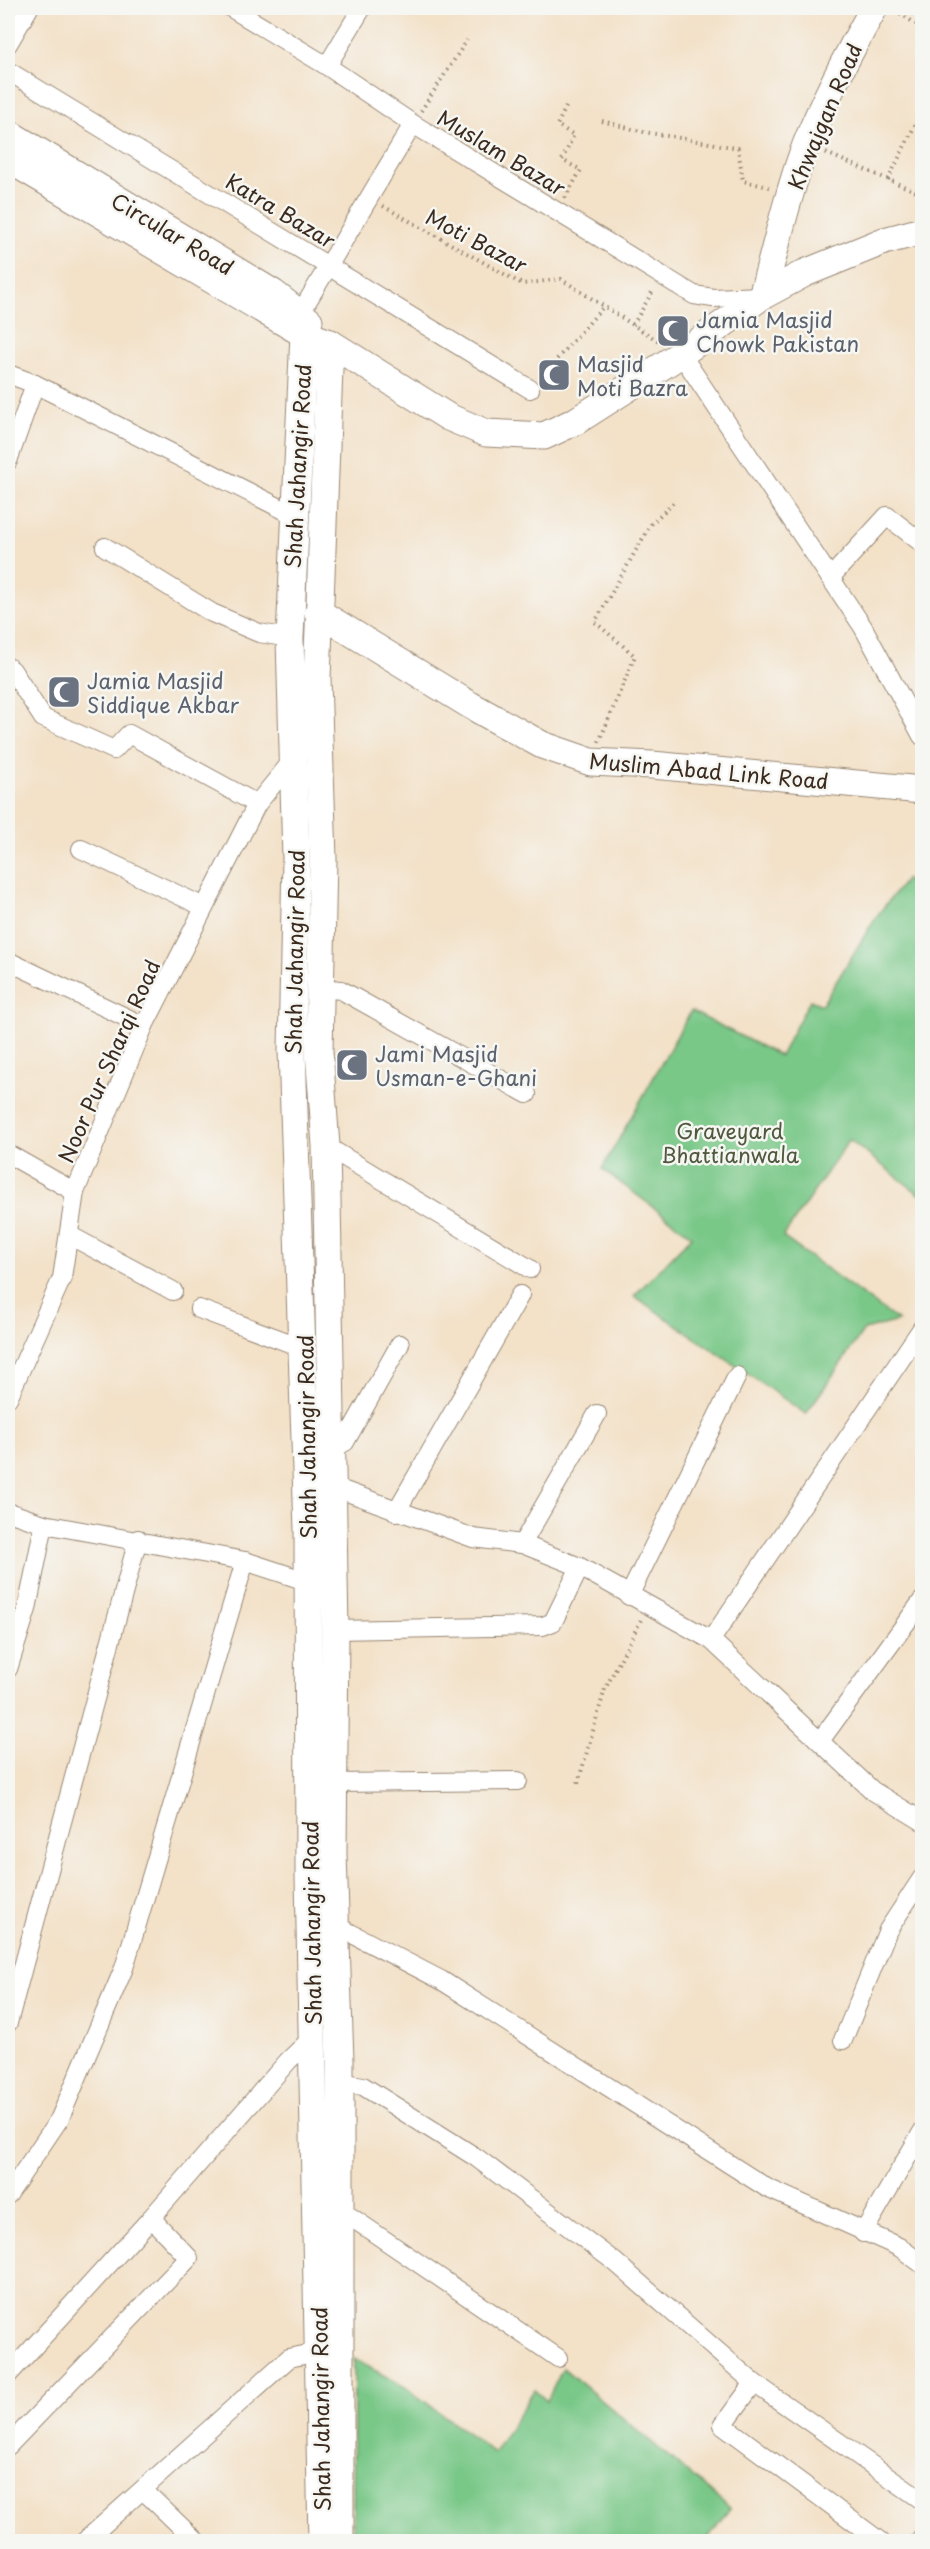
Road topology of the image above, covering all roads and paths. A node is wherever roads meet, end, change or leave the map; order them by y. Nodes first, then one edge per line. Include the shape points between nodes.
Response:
1 (29, 8) edge
2 (231, 8) edge
3 (362, 8) edge
4 (874, 8) edge
5 (892, 8) edge
6 (922, 28) edge
7 (467, 40) dead end
8 (8, 44) edge
9 (327, 66) junction
10 (8, 71) edge
11 (567, 105) dead end
12 (922, 111) edge
13 (602, 121) dead end
14 (413, 124) junction
15 (8, 133) edge
16 (806, 144) junction
17 (8, 159) edge
18 (888, 180) junction
19 (790, 191) junction
20 (922, 194) edge
21 (369, 199) junction
22 (556, 211) junction
23 (922, 231) edge
24 (327, 265) junction
25 (662, 276) junction
26 (762, 296) junction
27 (604, 306) junction
28 (302, 323) junction
29 (633, 325) junction
30 (330, 343) junction
31 (681, 354) junction
32 (8, 374) edge
33 (36, 384) junction
34 (530, 390) joint
35 (8, 461) edge
36 (676, 500) dead end
37 (294, 515) junction
38 (922, 543) edge
39 (105, 547) dead end
40 (830, 578) junction
41 (318, 612) junction
42 (290, 638) junction
43 (9, 673) edge
44 (922, 736) edge
45 (320, 756) junction
46 (292, 761) junction
47 (591, 762) junction
48 (922, 790) edge
49 (257, 804) junction
50 (81, 849) dead end
51 (204, 907) junction
52 (8, 961) edge
53 (320, 988) junction
54 (144, 1026) junction
55 (527, 1094) dead end
56 (326, 1146) junction
57 (8, 1154) edge
58 (75, 1192) junction
59 (69, 1235) junction
60 (530, 1269) dead end
61 (173, 1291) dead end
62 (520, 1295) dead end
63 (199, 1308) dead end
64 (922, 1328) edge
65 (400, 1344) dead end
66 (303, 1348) junction
67 (12, 1372) edge
68 (737, 1376) dead end
69 (8, 1398) edge
70 (597, 1414) dead end
71 (332, 1449) junction
72 (331, 1486) junction
73 (8, 1512) edge
74 (396, 1512) junction
75 (44, 1524) junction
76 (138, 1539) junction
77 (522, 1544) junction
78 (245, 1561) junction
79 (580, 1567) junction
80 (309, 1582) junction
81 (629, 1596) junction
82 (922, 1601) edge
83 (648, 1606) junction
84 (335, 1630) junction
85 (711, 1640) junction
86 (8, 1669) edge
87 (820, 1741) junction
88 (518, 1781) dead end
89 (333, 1783) junction
90 (578, 1783) dead end
91 (922, 1821) edge
92 (922, 1878) edge
93 (337, 1926) junction
94 (8, 2023) edge
95 (313, 2037) junction
96 (843, 2040) dead end
97 (339, 2082) junction
98 (922, 2132) edge
99 (8, 2195) edge
100 (339, 2209) junction
101 (151, 2218) junction
102 (863, 2233) junction
103 (922, 2264) edge
104 (318, 2352) junction
105 (558, 2358) dead end
106 (8, 2375) edge
107 (754, 2383) junction
108 (8, 2446) edge
109 (143, 2490) junction
110 (922, 2500) edge
111 (922, 2537) edge
112 (84, 2541) edge
113 (196, 2541) edge
114 (322, 2541) edge
115 (340, 2541) edge
116 (881, 2541) edge
117 (919, 2541) edge

1 - 8 street
2 - 9 street, Muslam Bazar
3 - 9 street
4 - 16 street, Khwajgan Road
5 - 6 path
7 - 14 path
9 - 14 street, Muslam Bazar
10 - 24 street, Katra Bazar
11 - 22 path via 557,125 574,135 562,160 581,170
12 - 18 path
13 - 19 path via 738,148 743,181
14 - 21 street
14 - 22 street, Muslam Bazar
15 - 28 street, Circular Road
16 - 18 path
16 - 19 street, Khwajgan Road
17 - 28 street, Circular Road
18 - 20 path
19 - 26 street, Khwajgan Road
21 - 24 street
21 - 27 path, Moti Bazar via 522,284 561,279
22 - 25 street, Muslam Bazar
23 - 26 street, Circular Road via 884,241 805,273
24 - 28 street
24 - 34 street, Katra Bazar
25 - 26 street, Muslam Bazar via 694,295
25 - 29 path
26 - 31 street, Circular Road
27 - 29 path, Moti Bazar
27 - 34 path
28 - 30 street, Circular Road
28 - 37 street, Shah Jahangir Road
29 - 31 path, Moti Bazar
30 - 31 street, Circular Road via 448,417 486,433 544,436 576,422
30 - 41 street, Shah Jahangir Road
31 - 40 street
32 - 33 street
33 - 35 street
33 - 37 street
36 - 47 path via 651,524 595,622 635,656
37 - 42 street, Shah Jahangir Road
38 - 40 street via 887,516
39 - 42 street via 212,613 259,633
40 - 44 street
41 - 45 street, Shah Jahangir Road
41 - 47 street, Muslim Abad Link Road via 542,745
42 - 46 street, Shah Jahangir Road
43 - 49 street via 43,718 114,750 129,734
45 - 46 street
45 - 53 street, Shah Jahangir Road
46 - 49 street, Noor Pur Sharqi Road
46 - 66 street, Shah Jahangir Road via 296,859 292,1050
47 - 48 street, Muslim Abad Link Road
49 - 51 street, Noor Pur Sharqi Road
50 - 51 street
51 - 54 street, Noor Pur Sharqi Road
52 - 54 street
53 - 55 street via 341,990
53 - 56 street, Shah Jahangir Road via 319,1051
54 - 58 street, Noor Pur Sharqi Road
56 - 60 street
56 - 71 street, Shah Jahangir Road
57 - 58 street
58 - 59 street, Noor Pur Sharqi Road
59 - 61 street
59 - 67 street, Noor Pur Sharqi Road via 62,1278
62 - 74 street
63 - 66 street
64 - 85 street
65 - 71 street via 345,1442
66 - 80 street, Shah Jahangir Road
67 - 69 street, Noor Pur Sharqi Road
68 - 81 street
70 - 77 street
71 - 72 street, Shah Jahangir Road
72 - 74 street
72 - 84 street, Shah Jahangir Road
73 - 75 street
74 - 77 street via 473,1538
75 - 76 street
75 - 86 street via 27,1609
76 - 78 street via 185,1552
76 - 94 street
77 - 79 street
78 - 80 street
78 - 99 street via 124,1968 60,2118
79 - 81 street
79 - 84 street via 553,1622 543,1626
80 - 95 street, Shah Jahangir Road
81 - 83 street
82 - 87 street
83 - 85 street
83 - 90 path via 605,1689
84 - 89 street, Shah Jahangir Road
85 - 87 street
87 - 91 street via 873,1791
88 - 89 street
89 - 93 street, Shah Jahangir Road
92 - 96 street via 888,1930
93 - 97 street, Shah Jahangir Road
93 - 102 street via 441,1980 767,2188
95 - 101 street
95 - 104 street, Shah Jahangir Road
97 - 100 street, Shah Jahangir Road
97 - 107 street via 363,2086 477,2158 615,2262
98 - 102 street
100 - 105 street
100 - 115 street, Shah Jahangir Road
101 - 106 street
101 - 108 street via 189,2258
102 - 103 street via 899,2247
104 - 109 street via 289,2358
104 - 114 street, Shah Jahangir Road
107 - 110 street
107 - 116 street via 723,2425
109 - 112 street
109 - 113 street
111 - 117 street

